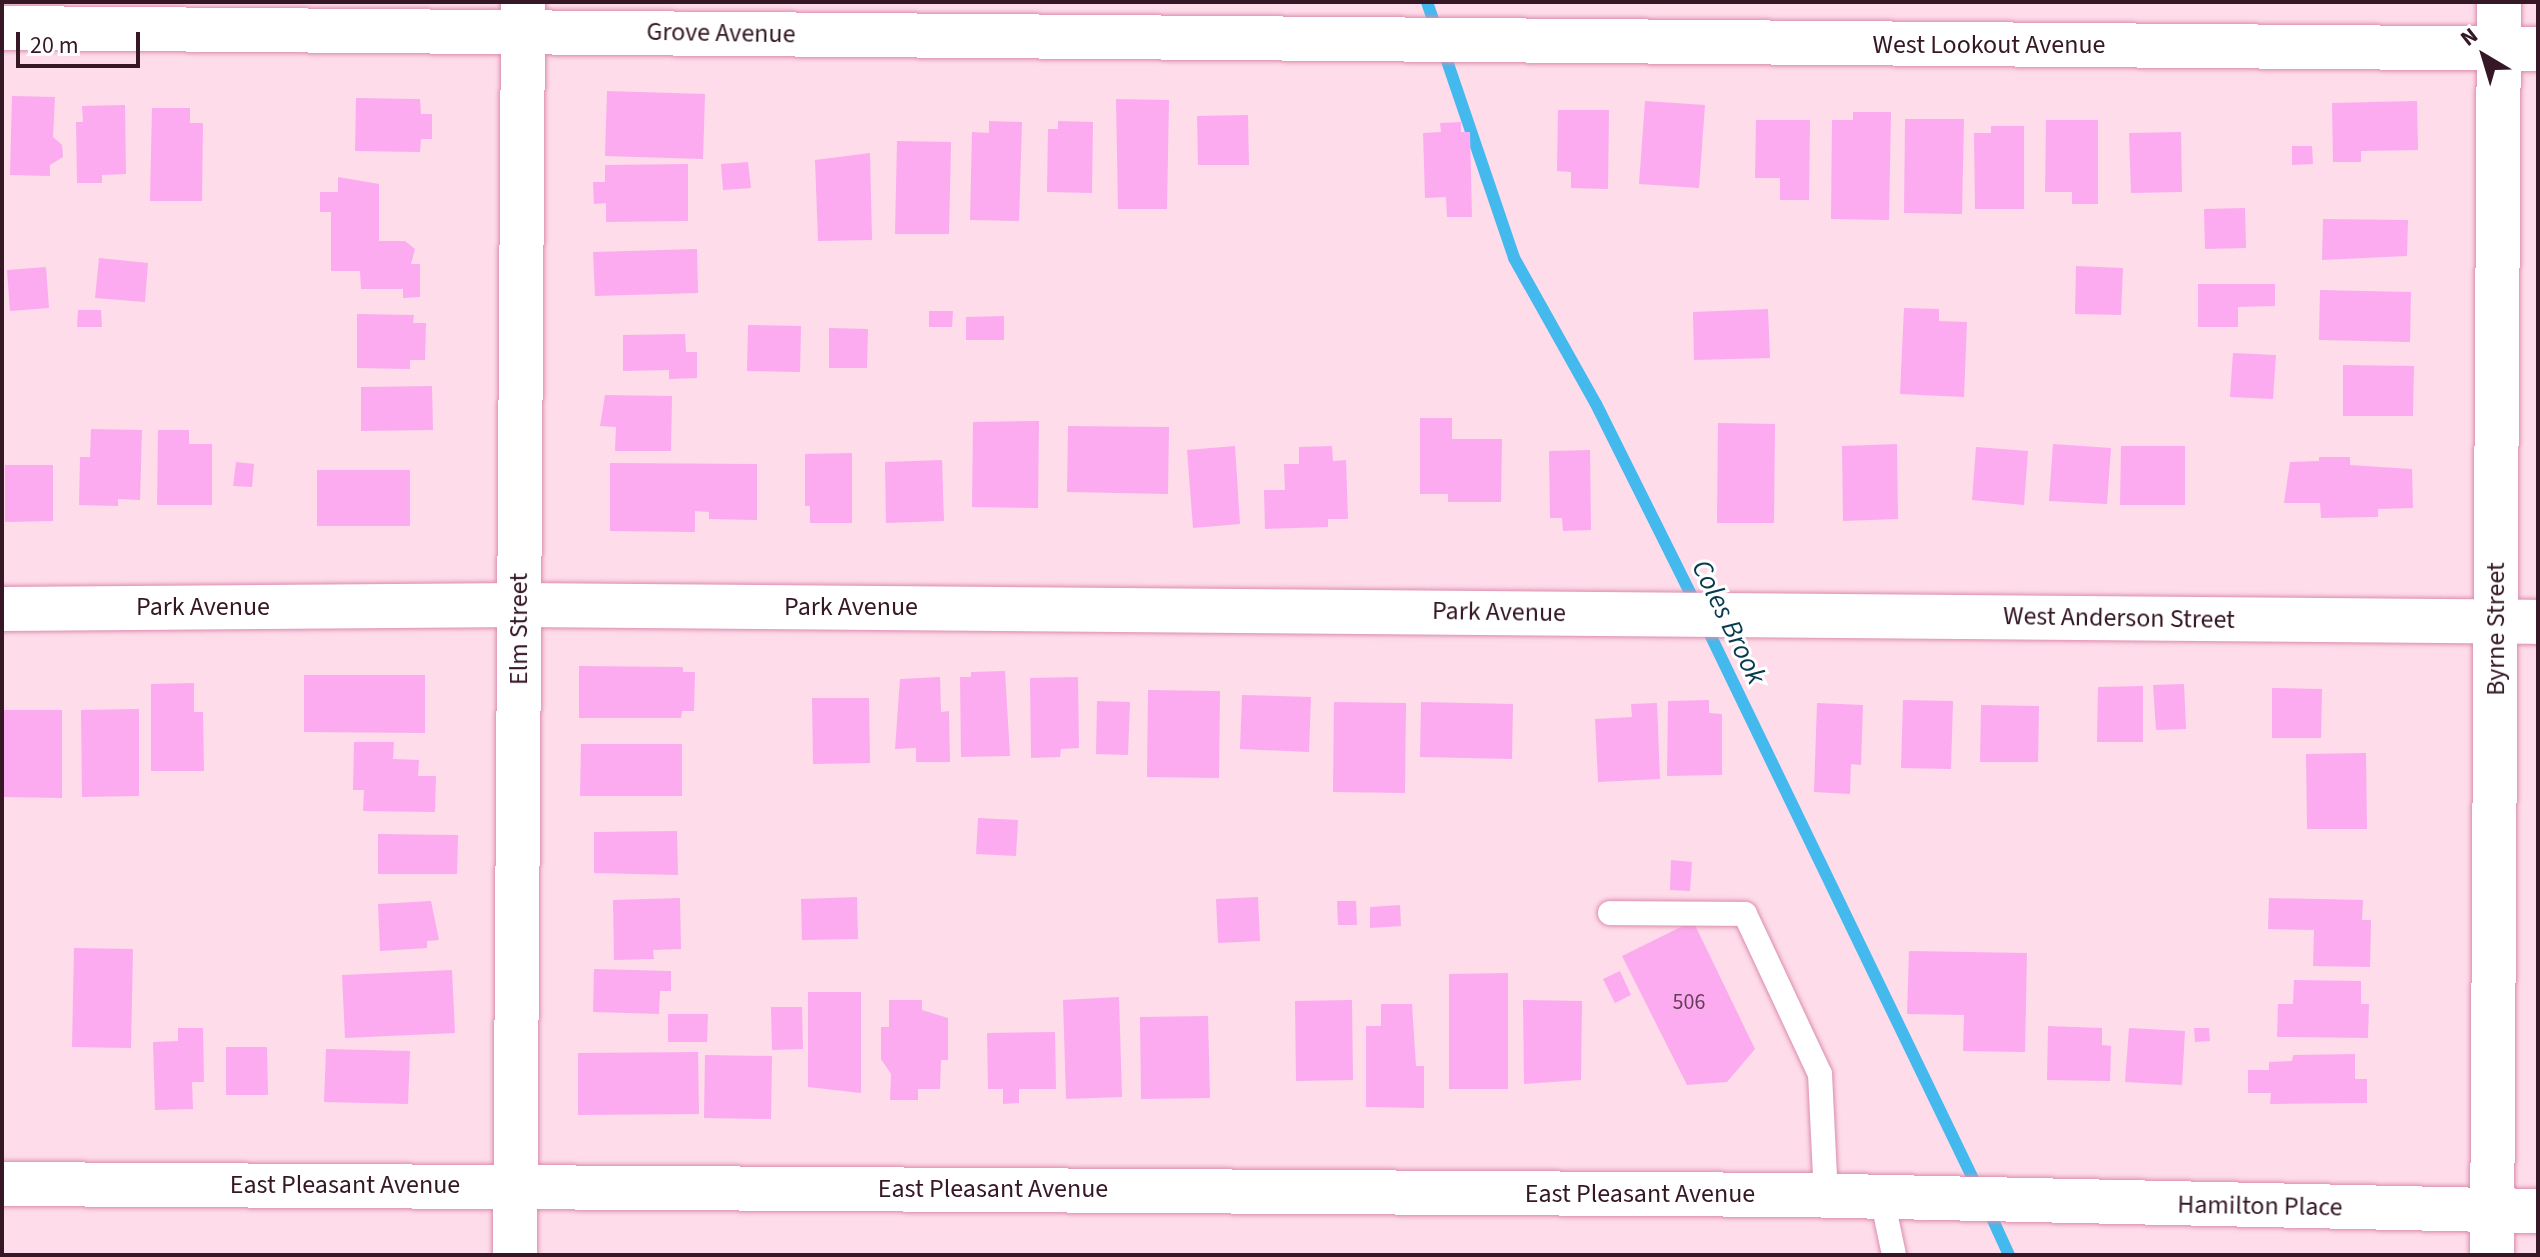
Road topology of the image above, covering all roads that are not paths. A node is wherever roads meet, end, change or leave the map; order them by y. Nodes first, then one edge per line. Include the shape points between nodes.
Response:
1 (2499, 2) edge
2 (523, 16) edge
3 (2, 28) edge
4 (1440, 41) joint
5 (2518, 49) edge
6 (519, 605) junction
7 (2, 609) edge
8 (1700, 614) joint
9 (2517, 622) edge
10 (1610, 913) dead end
11 (2, 1184) edge
12 (516, 1185) junction
13 (1826, 1196) junction
14 (1882, 1198) junction
15 (1983, 1200) joint
16 (2493, 1211) junction
17 (2538, 1211) edge
18 (515, 1255) edge
19 (1894, 1255) edge
20 (2492, 1255) edge

1 - 5 street, Byrne Street
2 - 3 street, Grove Avenue
2 - 4 street, Grove Avenue
2 - 6 street, Elm Street
4 - 5 street, West Lookout Avenue
5 - 9 street, Byrne Street
6 - 7 street, Park Avenue
6 - 8 street, Park Avenue
6 - 12 street, Elm Street
8 - 9 street, West Anderson Street
9 - 16 street, Byrne Street
10 - 13 lane via 1745,914 1820,1074
11 - 12 street, East Pleasant Avenue
12 - 13 street, East Pleasant Avenue
12 - 18 street, Elm Street
13 - 14 street, East Pleasant Avenue
14 - 15 street, East Pleasant Avenue
14 - 19 lane
15 - 16 street, Hamilton Place
16 - 17 street, Hamilton Place
16 - 20 street, Byrne Street

